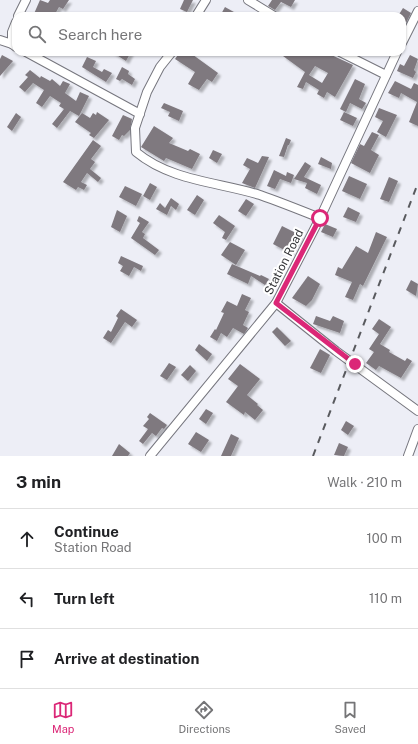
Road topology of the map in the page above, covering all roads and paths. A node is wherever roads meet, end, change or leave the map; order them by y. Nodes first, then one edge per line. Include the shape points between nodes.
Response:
1 (26, 0) edge
2 (206, 0) edge
3 (248, 0) edge
4 (418, 10) edge
5 (20, 12) edge
6 (198, 12) edge
7 (268, 12) edge
8 (406, 34) edge
9 (0, 40) edge
10 (12, 45) edge
11 (33, 56) edge
12 (169, 56) edge
13 (348, 56) edge
14 (395, 56) edge
15 (386, 75) junction
16 (140, 114) junction
17 (320, 218) junction
18 (276, 303) junction
19 (418, 411) edge
20 (418, 429) edge
21 (150, 456) edge
22 (408, 456) edge

1 - 5 street
2 - 6 street
3 - 7 street
4 - 8 street
9 - 10 street
11 - 16 street
12 - 16 street via 147,92
13 - 15 street
14 - 15 street, Station Road
15 - 17 street, Station Road
16 - 17 street via 135,128 136,152 143,158 189,178 259,195
17 - 18 street, Station Road
18 - 19 street
18 - 21 street, Station Road
20 - 22 street

